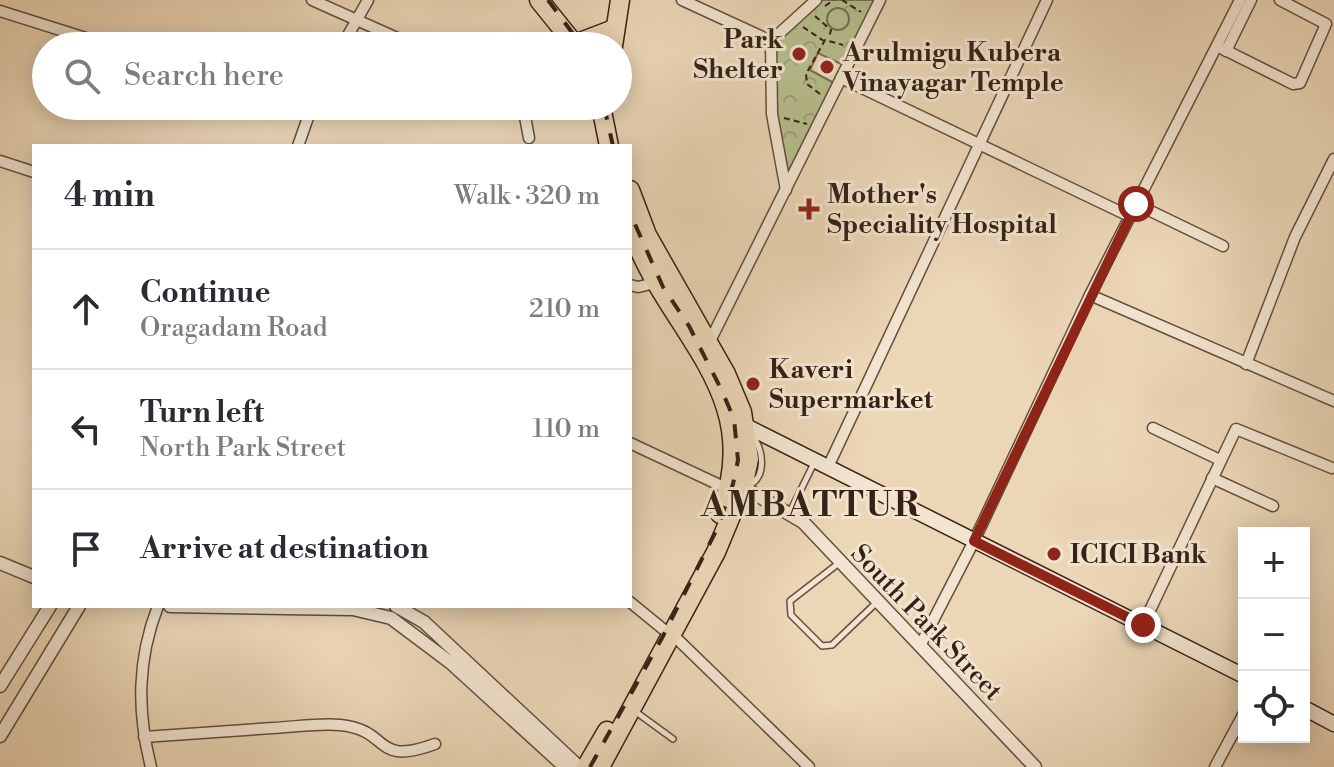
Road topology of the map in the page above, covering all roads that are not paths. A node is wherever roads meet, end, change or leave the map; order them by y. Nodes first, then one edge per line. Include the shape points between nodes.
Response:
1 (312, 0) edge
2 (368, 0) edge
3 (539, 0) edge
4 (620, 0) edge
5 (682, 0) edge
6 (816, 0) edge
7 (880, 0) edge
8 (1047, 0) edge
9 (1240, 0) edge
10 (1251, 0) edge
11 (1280, 0) edge
12 (0, 11) edge
13 (356, 19) junction
14 (67, 32) edge
15 (349, 32) edge
16 (384, 32) edge
17 (563, 32) edge
18 (614, 32) edge
19 (771, 41) junction
20 (1221, 48) junction
21 (841, 78) junction
22 (305, 120) edge
23 (526, 120) edge
24 (604, 120) edge
25 (617, 120) edge
26 (529, 138) dead end
27 (299, 144) edge
28 (609, 144) edge
29 (622, 144) edge
30 (982, 144) junction
31 (1334, 159) edge
32 (0, 161) edge
33 (32, 171) edge
34 (786, 190) junction
35 (632, 195) edge
36 (1136, 204) junction
37 (1129, 216) junction
38 (632, 231) edge
39 (1223, 246) dead end
40 (655, 283) junction
41 (632, 286) edge
42 (1090, 295) junction
43 (709, 343) junction
44 (1246, 364) junction
45 (1334, 401) edge
46 (744, 425) junction
47 (1153, 428) dead end
48 (632, 444) edge
49 (1220, 460) junction
50 (822, 464) junction
51 (1332, 468) dead end
52 (1212, 478) junction
53 (736, 488) junction
54 (1273, 506) dead end
55 (790, 513) junction
56 (974, 541) junction
57 (0, 563) edge
58 (839, 563) junction
59 (32, 576) edge
60 (877, 602) junction
61 (632, 604) edge
62 (49, 608) edge
63 (78, 608) edge
64 (157, 608) edge
65 (292, 608) edge
66 (400, 608) edge
67 (1143, 625) junction
68 (668, 631) junction
69 (920, 646) junction
70 (1238, 673) edge
71 (0, 686) edge
72 (632, 710) junction
73 (1310, 711) edge
74 (1238, 724) edge
75 (1334, 724) edge
76 (0, 736) edge
77 (144, 737) junction
78 (673, 739) dead end
79 (435, 744) dead end
80 (151, 767) edge
81 (565, 767) edge
82 (579, 767) edge
83 (586, 767) edge
84 (600, 767) edge
85 (809, 767) edge
86 (1035, 767) edge
87 (1215, 767) edge

1 - 13 street
2 - 13 street
3 - 17 highway
4 - 18 highway
5 - 19 street
6 - 19 street
7 - 21 street
8 - 30 street
9 - 20 street
10 - 20 street
11 - 20 street via 1326,24 1300,83
12 - 14 street
13 - 15 street
13 - 16 street
19 - 34 street via 772,114
20 - 36 street
21 - 30 street
21 - 34 street
22 - 27 street
23 - 26 street
24 - 28 highway
25 - 29 highway
30 - 37 street
30 - 50 street
31 - 44 street via 1295,237
32 - 33 street
34 - 43 street
35 - 43 highway via 647,235
36 - 37 street
36 - 39 street
37 - 42 street
38 - 40 highway
40 - 41 street
40 - 53 highway via 691,335 731,419
42 - 44 street
42 - 56 street
43 - 46 highway
44 - 45 street
46 - 50 main road
46 - 53 highway via 749,459
47 - 49 street
48 - 53 street
49 - 51 street via 1236,429
49 - 52 street
50 - 55 lane
50 - 56 main road
52 - 54 street
52 - 67 street
53 - 55 street, South Park Street
53 - 68 highway via 716,552
55 - 58 street, South Park Street
56 - 67 main road
56 - 69 street
57 - 59 street
58 - 60 street, South Park Street
58 - 60 lane via 790,601 791,615 810,635 822,646 832,645
60 - 69 street, South Park Street
61 - 68 street
62 - 71 street
63 - 76 street
64 - 77 street via 140,683
65 - 81 street via 353,609 391,618 451,663
66 - 82 street via 424,622
67 - 70 main road
68 - 72 highway
68 - 83 highway
68 - 85 street
69 - 86 street, South Park Street
72 - 78 lane
72 - 84 highway
73 - 75 main road
74 - 87 street
77 - 79 street via 339,725 372,735 398,754
77 - 80 street

